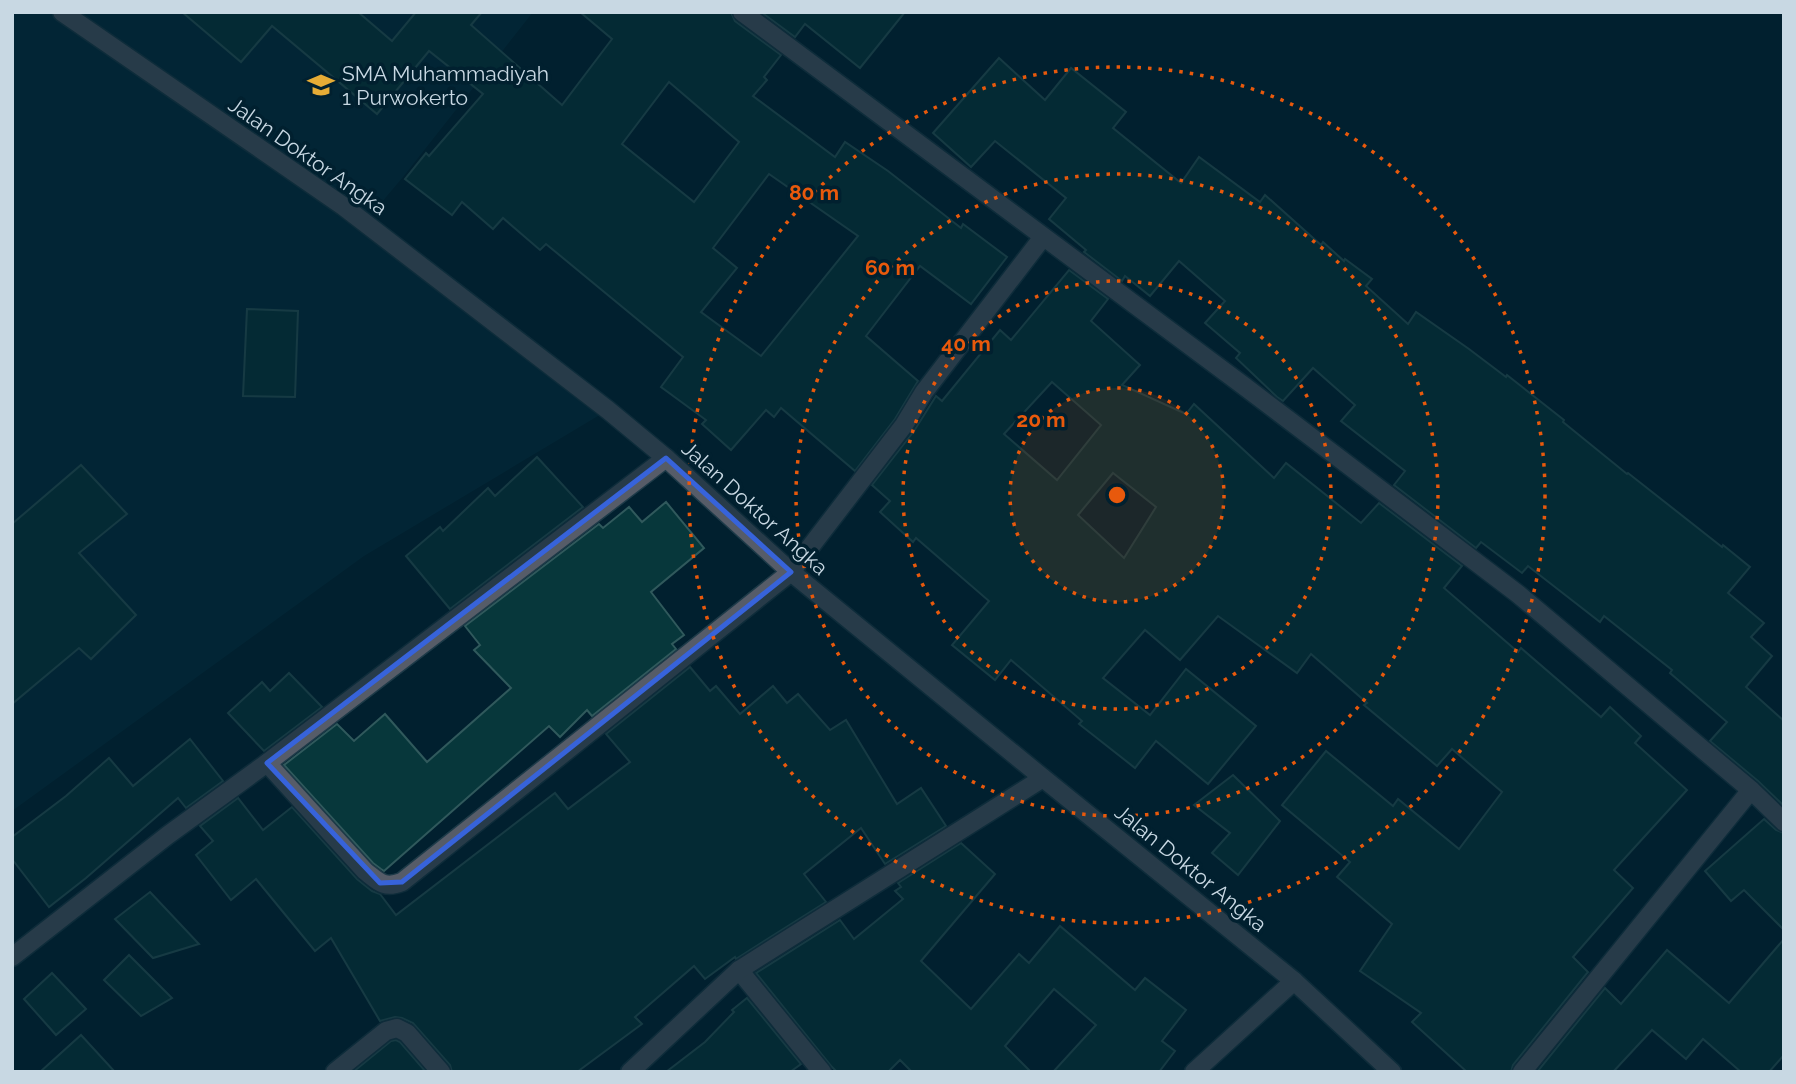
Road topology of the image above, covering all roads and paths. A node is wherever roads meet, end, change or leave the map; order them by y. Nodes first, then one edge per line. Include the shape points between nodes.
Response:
1 (62, 12) edge
2 (742, 12) edge
3 (1042, 237) junction
4 (666, 458) junction
5 (791, 572) junction
6 (267, 763) junction
7 (1043, 778) junction
8 (1751, 790) junction
9 (1784, 822) edge
10 (12, 957) edge
11 (739, 970) junction
12 (1294, 981) junction
13 (335, 1072) edge
14 (441, 1072) edge
15 (630, 1072) edge
16 (822, 1072) edge
17 (1194, 1072) edge
18 (1392, 1072) edge
19 (1522, 1072) edge

1 - 4 street, Jalan Doktor Angka via 343,206
2 - 3 street
3 - 5 street
3 - 8 street via 1518,594
4 - 5 street, Jalan Doktor Angka
4 - 6 street
5 - 6 street via 402,882 380,883 365,871
5 - 7 street, Jalan Doktor Angka
6 - 10 street
7 - 11 street
7 - 12 street, Jalan Doktor Angka
8 - 9 street
8 - 19 street
11 - 15 street
11 - 16 street
12 - 17 street
12 - 18 street, Jalan Doktor Angka
13 - 14 street via 386,1031 397,1028 407,1033

